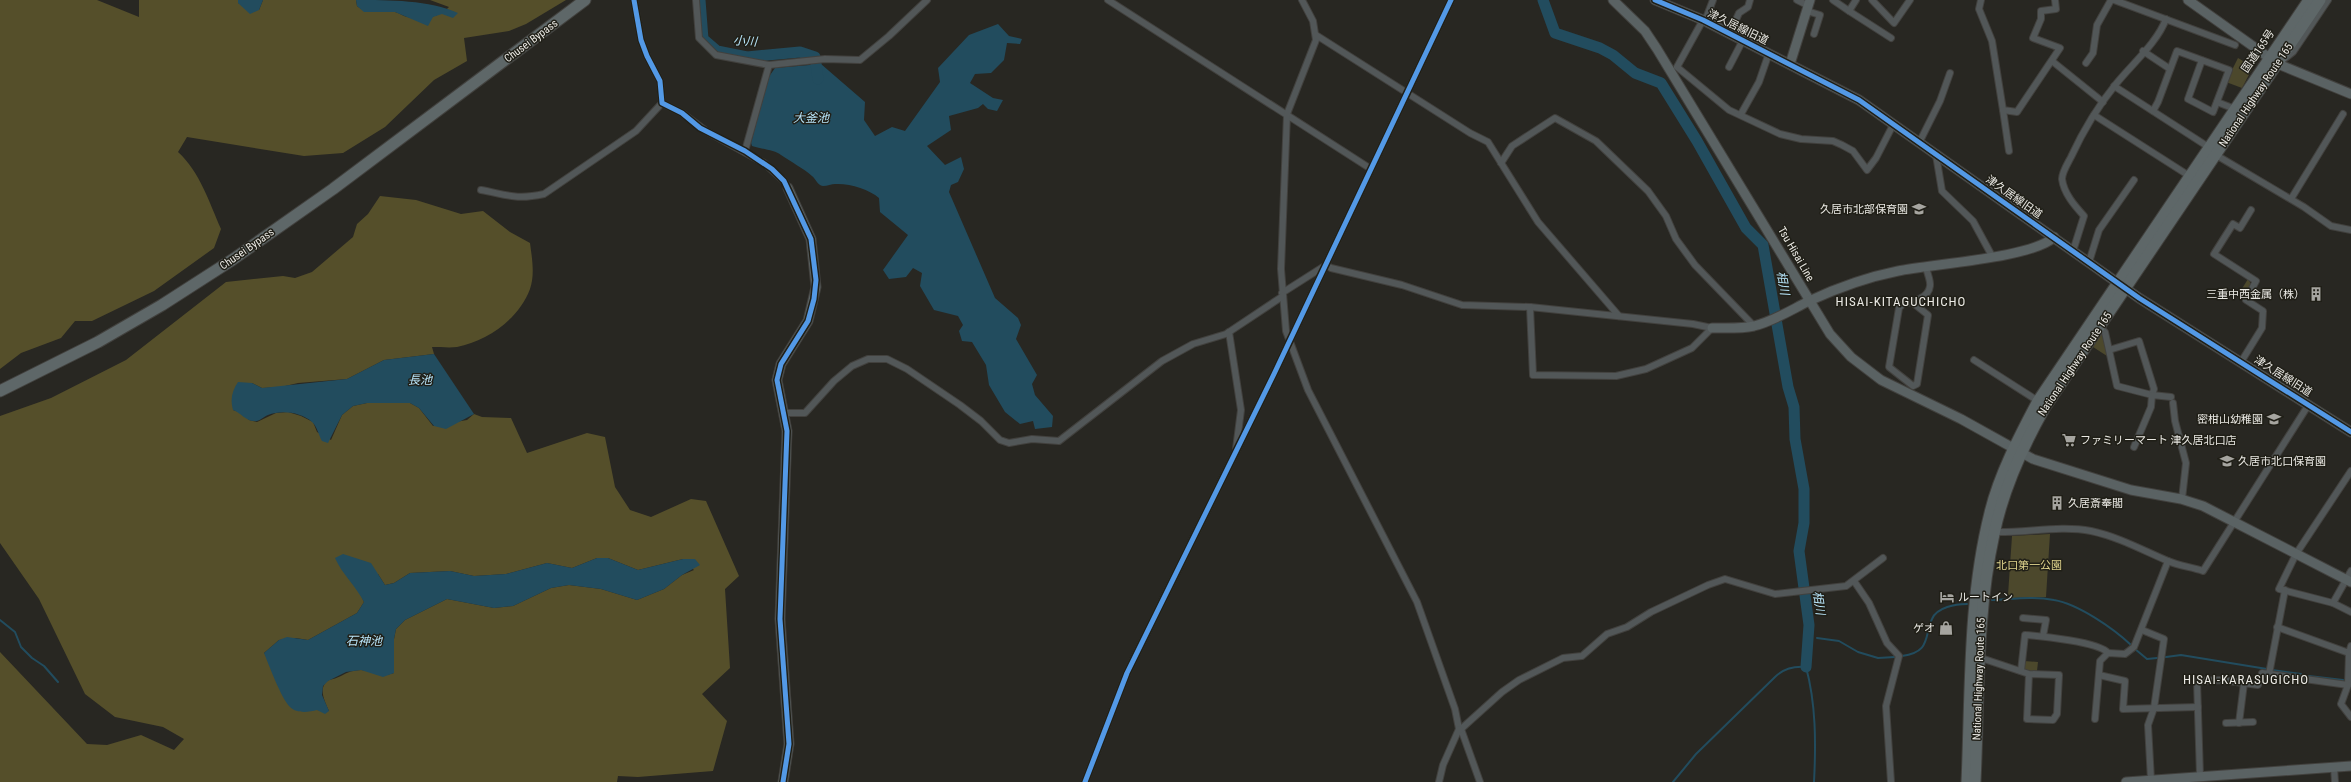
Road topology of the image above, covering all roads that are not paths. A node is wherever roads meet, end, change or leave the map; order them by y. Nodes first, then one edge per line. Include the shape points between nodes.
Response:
1 (580, 0) edge
2 (585, 0) edge
3 (634, 0) edge
4 (696, 0) edge
5 (927, 0) edge
6 (1108, 0) edge
7 (1302, 0) edge
8 (1450, 0) edge
9 (1613, 0) edge
10 (1713, 0) edge
11 (1750, 0) edge
12 (1797, 0) edge
13 (1833, 0) edge
14 (1856, 0) edge
15 (1872, 0) edge
16 (1910, 0) edge
17 (1981, 0) edge
18 (2055, 0) edge
19 (2111, 0) edge
20 (2114, 0) edge
21 (2188, 0) edge
22 (2304, 0) edge
23 (2309, 0) edge
24 (2320, 0) edge
25 (2328, 0) edge
26 (1658, 1) edge
27 (1625, 4) edge
28 (1809, 6) edge
29 (1849, 11) junction
30 (2166, 19) junction
31 (1704, 20) junction
32 (1730, 33) junction
33 (1814, 34) dead end
34 (1316, 35) junction
35 (1891, 38) dead end
36 (1743, 40) junction
37 (2235, 45) dead end
38 (2143, 51) junction
39 (1769, 53) junction
40 (2272, 59) junction
41 (2202, 60) junction
42 (2052, 61) junction
43 (2086, 63) dead end
44 (1790, 64) junction
45 (769, 65) junction
46 (1729, 67) dead end
47 (2170, 68) junction
48 (1674, 69) junction
49 (1950, 73) dead end
50 (476, 81) junction
51 (2114, 86) junction
52 (1407, 93) junction
53 (2351, 94) edge
54 (2103, 102) junction
55 (2217, 102) junction
56 (662, 103) junction
57 (2003, 110) junction
58 (2153, 110) junction
59 (2234, 112) junction
60 (1287, 114) junction
61 (1741, 114) junction
62 (2343, 114) dead end
63 (2094, 116) junction
64 (1893, 125) junction
65 (1919, 143) junction
66 (745, 151) junction
67 (2009, 151) dead end
68 (2213, 152) junction
69 (1936, 155) junction
70 (1501, 162) junction
71 (1371, 169) junction
72 (2191, 177) junction
73 (2134, 180) dead end
74 (788, 188) joint
75 (481, 190) dead end
76 (2291, 199) junction
77 (2251, 210) dead end
78 (2351, 230) edge
79 (2054, 237) junction
80 (2073, 251) junction
81 (1992, 256) junction
82 (2089, 262) junction
83 (1326, 265) junction
84 (1926, 267) junction
85 (2122, 287) junction
86 (1282, 295) junction
87 (1809, 301) junction
88 (1913, 303) junction
89 (1530, 306) junction
90 (1619, 316) junction
91 (1754, 326) junction
92 (1712, 328) junction
93 (2100, 328) junction
94 (1229, 332) junction
95 (1289, 342) junction
96 (2109, 350) junction
97 (1974, 360) dead end
98 (2241, 362) junction
99 (0, 391) edge
100 (2152, 395) junction
101 (2038, 401) junction
102 (2309, 404) junction
103 (784, 413) junction
104 (2351, 432) edge
105 (2134, 447) dead end
106 (1237, 451) junction
107 (2018, 451) junction
108 (2351, 471) edge
109 (2182, 499) junction
110 (2233, 522) junction
111 (1994, 532) junction
112 (2296, 554) junction
113 (1883, 558) dead end
114 (2168, 561) junction
115 (2351, 571) edge
116 (1854, 581) junction
117 (2348, 581) edge
118 (2285, 590) junction
119 (2333, 603) junction
120 (2351, 612) edge
121 (2023, 618) dead end
122 (2277, 627) junction
123 (2142, 630) junction
124 (2043, 636) junction
125 (2351, 646) edge
126 (2108, 653) junction
127 (2349, 653) junction
128 (1981, 658) junction
129 (2022, 671) junction
130 (2029, 674) junction
131 (2269, 674) junction
132 (2099, 675) junction
133 (2244, 683) junction
134 (2348, 685) junction
135 (2198, 707) junction
136 (2154, 708) junction
137 (2351, 717) edge
138 (2095, 719) dead end
139 (2239, 722) junction
140 (2253, 722) dead end
141 (2226, 723) dead end
142 (1460, 729) junction
143 (2351, 766) edge
144 (2334, 767) junction
145 (2206, 778) edge
146 (2154, 781) edge
147 (783, 782) edge
148 (1085, 782) edge
149 (1439, 782) edge
150 (1480, 782) edge
151 (1891, 782) edge
152 (1967, 782) edge
153 (1975, 782) edge
154 (2126, 782) edge
155 (2335, 782) edge

1 - 50 highway, Chusei Bypass
2 - 50 highway, Chusei Bypass
3 - 56 street via 646,56 660,81
4 - 45 street via 698,36 701,42 716,55
5 - 45 street via 862,59 821,59
6 - 60 street
7 - 34 street via 1310,14
8 - 52 street
9 - 27 street, Tsu Hisai Line
10 - 31 street
11 - 32 street via 1748,7 1739,13
12 - 28 street
13 - 29 street
14 - 29 street
15 - 16 street via 1894,23
17 - 57 street via 1979,8 1992,42
18 - 42 street via 2056,9 2041,11 2041,19 2033,38 2060,48
19 - 43 street via 2097,25 2093,53
20 - 30 street
21 - 40 street
22 - 40 street, 国道165号
23 - 40 highway, National Highway Route 165
24 - 40 highway, National Highway Route 165
25 - 40 street via 2293,52
26 - 31 street, 津久居線旧道
27 - 48 street, Tsu Hisai Line
28 - 33 street via 1820,15
28 - 44 street
29 - 35 street
30 - 37 street
30 - 38 street via 2161,30
31 - 32 street, 津久居線旧道
31 - 48 street
32 - 36 street, 津久居線旧道
34 - 52 street
34 - 60 street via 1315,44
36 - 39 street, 津久居線旧道
36 - 46 street
38 - 47 street
38 - 51 street
39 - 44 street, 津久居線旧道
39 - 61 street via 1759,82
40 - 53 street
40 - 59 highway, National Highway Route 165
40 - 68 highway, National Highway Route 165
41 - 47 street via 2177,51
41 - 55 street via 2228,70
41 - 55 street via 2188,99 2213,112
42 - 54 street
42 - 57 street via 2017,112
44 - 64 street, 津久居線旧道 via 1859,100
45 - 66 street
47 - 58 street
48 - 61 street via 1718,102
48 - 87 street, Tsu Hisai Line
49 - 65 street via 1940,101
50 - 99 highway, Chusei Bypass via 333,189 232,260 162,305 59,362
51 - 54 street
51 - 58 street
52 - 70 street via 1470,133 1483,138
52 - 71 street
54 - 63 street
55 - 59 street
56 - 66 street via 682,113 706,131
56 - 75 street via 636,131 544,194 506,197
57 - 67 street
58 - 68 street
59 - 68 highway, National Highway Route 165
60 - 71 street
60 - 86 street
61 - 64 street via 1780,134 1801,139 1833,141 1853,151 1867,170
62 - 76 street
63 - 72 street
63 - 80 street via 2079,138 2063,175 2068,195 2084,216
64 - 65 street, 津久居線旧道
65 - 69 street, 津久居線旧道
66 - 74 street via 772,169
68 - 72 highway, National Highway Route 165
68 - 76 street
68 - 85 highway, National Highway Route 165
69 - 79 street, 津久居線旧道
69 - 81 street via 1942,191 1973,221
70 - 90 street via 1538,222
70 - 91 street via 1512,146 1556,118 1596,141 1648,191 1666,216 1676,240 1694,265
71 - 83 street
72 - 85 highway, National Highway Route 165
73 - 82 street via 2099,230
74 - 103 street via 810,239 816,287 808,321 779,369 777,387
76 - 78 street via 2331,226
77 - 98 street via 2240,228 2233,224 2214,254 2256,282 2246,300 2263,311 2262,328
79 - 80 street, 津久居線旧道
79 - 81 street via 2043,245
80 - 82 street, 津久居線旧道
81 - 84 street
82 - 85 street, 津久居線旧道
83 - 86 street
83 - 89 street via 1402,285 1462,305
83 - 95 street
84 - 87 street via 1890,273
84 - 88 street via 1931,285 1928,291
85 - 93 highway, National Highway Route 165
85 - 98 street, 津久居線旧道
85 - 101 highway, National Highway Route 165
86 - 94 street
86 - 95 street
87 - 91 street via 1770,321
87 - 107 street, Tsu Hisai Line via 1839,345 1870,373
88 - 88 street via 1904,303 1900,308 1889,367 1913,386 1917,384 1928,316
89 - 90 street
89 - 92 street via 1533,375 1616,376 1646,369 1692,348
90 - 92 street
91 - 92 street
93 - 96 street via 2105,332
93 - 107 highway, National Highway Route 165
94 - 103 street via 1193,344 1162,361 1059,441 1032,438 1004,442 981,421 907,368 893,360 880,358 868,358 852,366 834,381 806,413
94 - 106 street via 1241,410
95 - 106 street
95 - 142 street via 1308,390 1417,602
96 - 100 street via 2117,386
96 - 100 street via 2139,341 2154,390
97 - 101 street
98 - 102 street, 津久居線旧道
100 - 105 street via 2151,406
100 - 109 street via 2172,400 2186,463
101 - 107 highway, National Highway Route 165
102 - 104 street, 津久居線旧道
102 - 110 street
103 - 147 street via 787,456 780,619 789,744
106 - 148 street via 1127,673
107 - 109 street, Tsu Hisai Line via 2033,459 2131,490
107 - 111 highway, National Highway Route 165
107 - 152 highway, National Highway Route 165 via 1990,511 1977,580
108 - 112 street
109 - 110 street, Tsu Hisai Line via 2203,506
110 - 112 street, Tsu Hisai Line
110 - 114 street via 2203,571
111 - 114 street via 2023,533 2070,529 2090,531 2126,541
111 - 128 highway, National Highway Route 165 via 1982,613
112 - 117 street, Tsu Hisai Line
112 - 118 street via 2279,589
113 - 116 street
114 - 123 street
115 - 117 street
116 - 142 street via 1846,586 1774,594 1725,579 1708,585 1607,634 1582,656 1563,658 1519,680
116 - 151 street via 1870,603 1887,643 1899,656 1886,706
117 - 119 street
118 - 119 street
118 - 122 street
119 - 120 street
121 - 124 street via 2046,620
122 - 127 street
122 - 131 street
123 - 126 street via 2128,652
123 - 136 street via 2164,639
124 - 126 street via 2103,648
124 - 129 street via 2025,636
125 - 127 street
126 - 132 street via 2100,661
127 - 134 street
128 - 129 street
128 - 153 highway, National Highway Route 165
129 - 130 street
130 - 130 street via 2059,675 2057,714 2054,720 2027,719
131 - 133 street via 2262,673 2258,685
131 - 134 street
132 - 136 street via 2125,681 2123,709
132 - 138 street
133 - 135 street via 2222,680 2197,681
133 - 139 street
134 - 137 street via 2341,704
135 - 136 street
135 - 145 street
136 - 146 street via 2147,730
139 - 140 street
139 - 141 street
142 - 149 street via 1443,764
142 - 150 street
143 - 144 street
144 - 145 street
144 - 155 street
145 - 146 street
146 - 154 street

